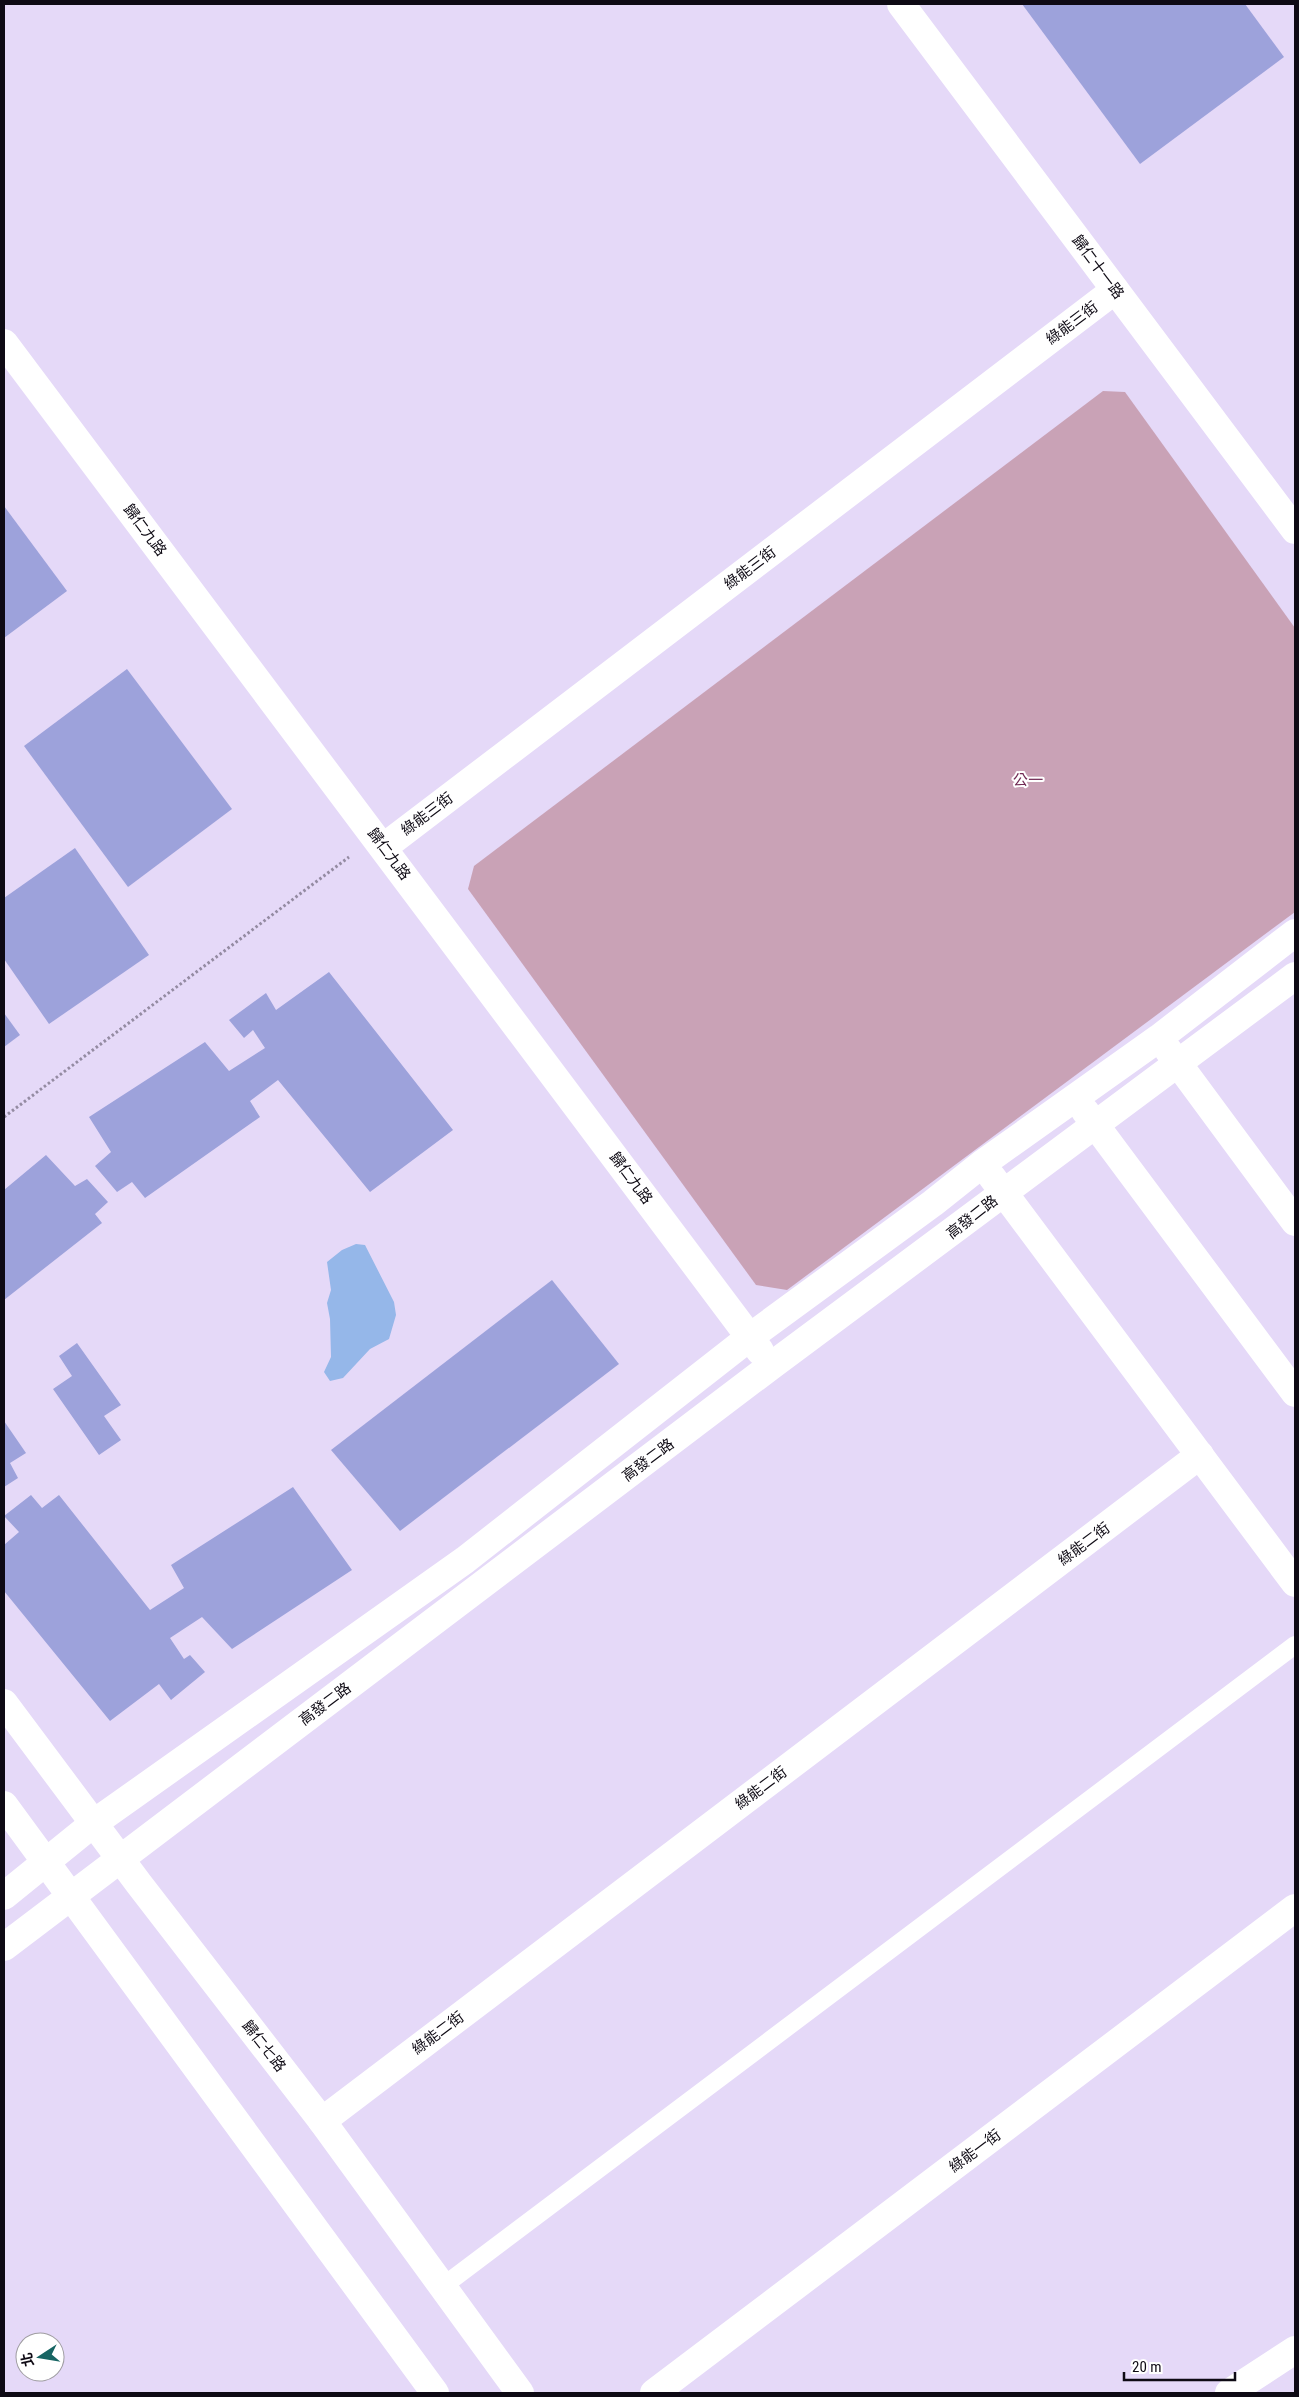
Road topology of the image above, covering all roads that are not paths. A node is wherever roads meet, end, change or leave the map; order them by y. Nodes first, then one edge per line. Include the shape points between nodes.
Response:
1 (901, 4) edge
2 (1115, 290) junction
3 (4, 343) edge
4 (1295, 530) edge
5 (384, 847) junction
6 (1295, 933) edge
7 (1295, 976) edge
8 (1159, 1038) junction
9 (1178, 1064) junction
10 (1075, 1098) junction
11 (1095, 1125) junction
12 (982, 1164) junction
13 (1004, 1192) junction
14 (1295, 1222) edge
15 (750, 1337) junction
16 (771, 1366) junction
17 (1295, 1393) edge
18 (1200, 1455) junction
19 (1295, 1583) edge
20 (1295, 1645) edge
21 (4, 1703) edge
22 (4, 1805) edge
23 (94, 1823) junction
24 (121, 1859) junction
25 (46, 1863) junction
26 (4, 1896) edge
27 (71, 1896) junction
28 (1295, 1908) edge
29 (4, 1947) edge
30 (322, 2122) junction
31 (442, 2287) junction
32 (1295, 2350) edge
33 (435, 2393) edge
34 (520, 2393) edge
35 (654, 2393) edge
36 (1229, 2393) edge

1 - 2 street, 歸仁十一路
2 - 4 street, 歸仁十一路
2 - 5 street, 綠能三街
3 - 5 street, 歸仁九路
5 - 15 street, 歸仁九路
6 - 8 street
7 - 9 street, 高發二路
8 - 9 street
8 - 10 street
9 - 11 street, 高發二路
9 - 14 street
10 - 11 street
10 - 12 street
11 - 13 street, 高發二路
11 - 17 street
12 - 13 street
12 - 15 street
13 - 16 street, 高發二路
13 - 18 street
15 - 16 street, 歸仁九路
15 - 23 street via 465,1560
16 - 24 street, 高發二路
18 - 19 street
18 - 30 street, 綠能二街
20 - 31 lane
21 - 23 street, 歸仁七路
22 - 25 street
23 - 24 street, 歸仁七路
23 - 25 street
24 - 27 street, 高發二路
24 - 30 street, 歸仁七路
25 - 26 street
25 - 27 street
27 - 29 street, 高發二路
27 - 33 street
28 - 35 street, 綠能一街
30 - 31 street, 歸仁七路
31 - 34 street, 歸仁七路
32 - 36 street

